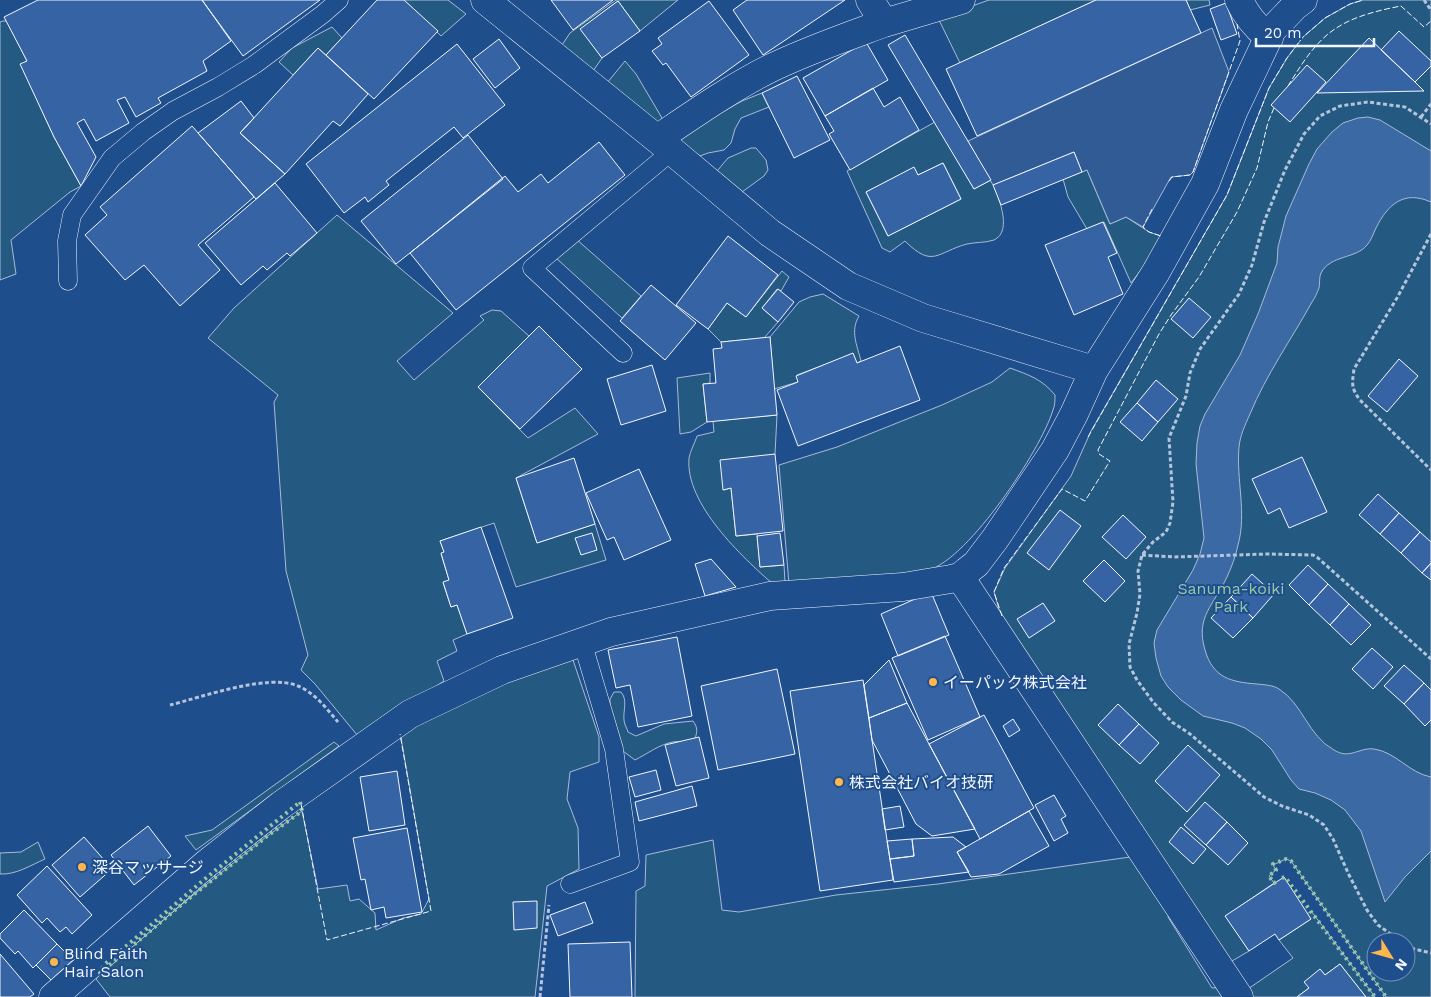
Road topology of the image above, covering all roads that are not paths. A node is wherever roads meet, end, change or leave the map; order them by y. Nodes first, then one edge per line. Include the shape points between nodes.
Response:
1 (339, 0) edge
2 (485, 0) edge
3 (870, 0) edge
4 (961, 0) edge
5 (1239, 0) edge
6 (1303, 0) edge
7 (884, 23) junction
8 (1269, 38) junction
9 (665, 145) junction
10 (68, 281) dead end
11 (623, 353) dead end
12 (1094, 370) junction
13 (960, 577) junction
14 (582, 641) junction
15 (570, 884) road end
16 (53, 997) edge
17 (1238, 997) edge

1 - 10 lane via 254,65 173,111 112,158 72,215
2 - 9 street
3 - 7 street
4 - 7 street
5 - 8 street via 1253,24
6 - 8 street via 1281,19
7 - 9 street via 769,69 702,108
8 - 12 street via 1234,110 1206,184 1156,272
9 - 11 lane via 532,268
9 - 12 street via 770,233 848,286 923,318
12 - 13 street via 1055,450 995,539 976,564
13 - 14 street via 903,587 770,596
13 - 17 street
14 - 15 lane via 614,749 630,862
14 - 16 street via 502,670 410,714 281,805 206,864

